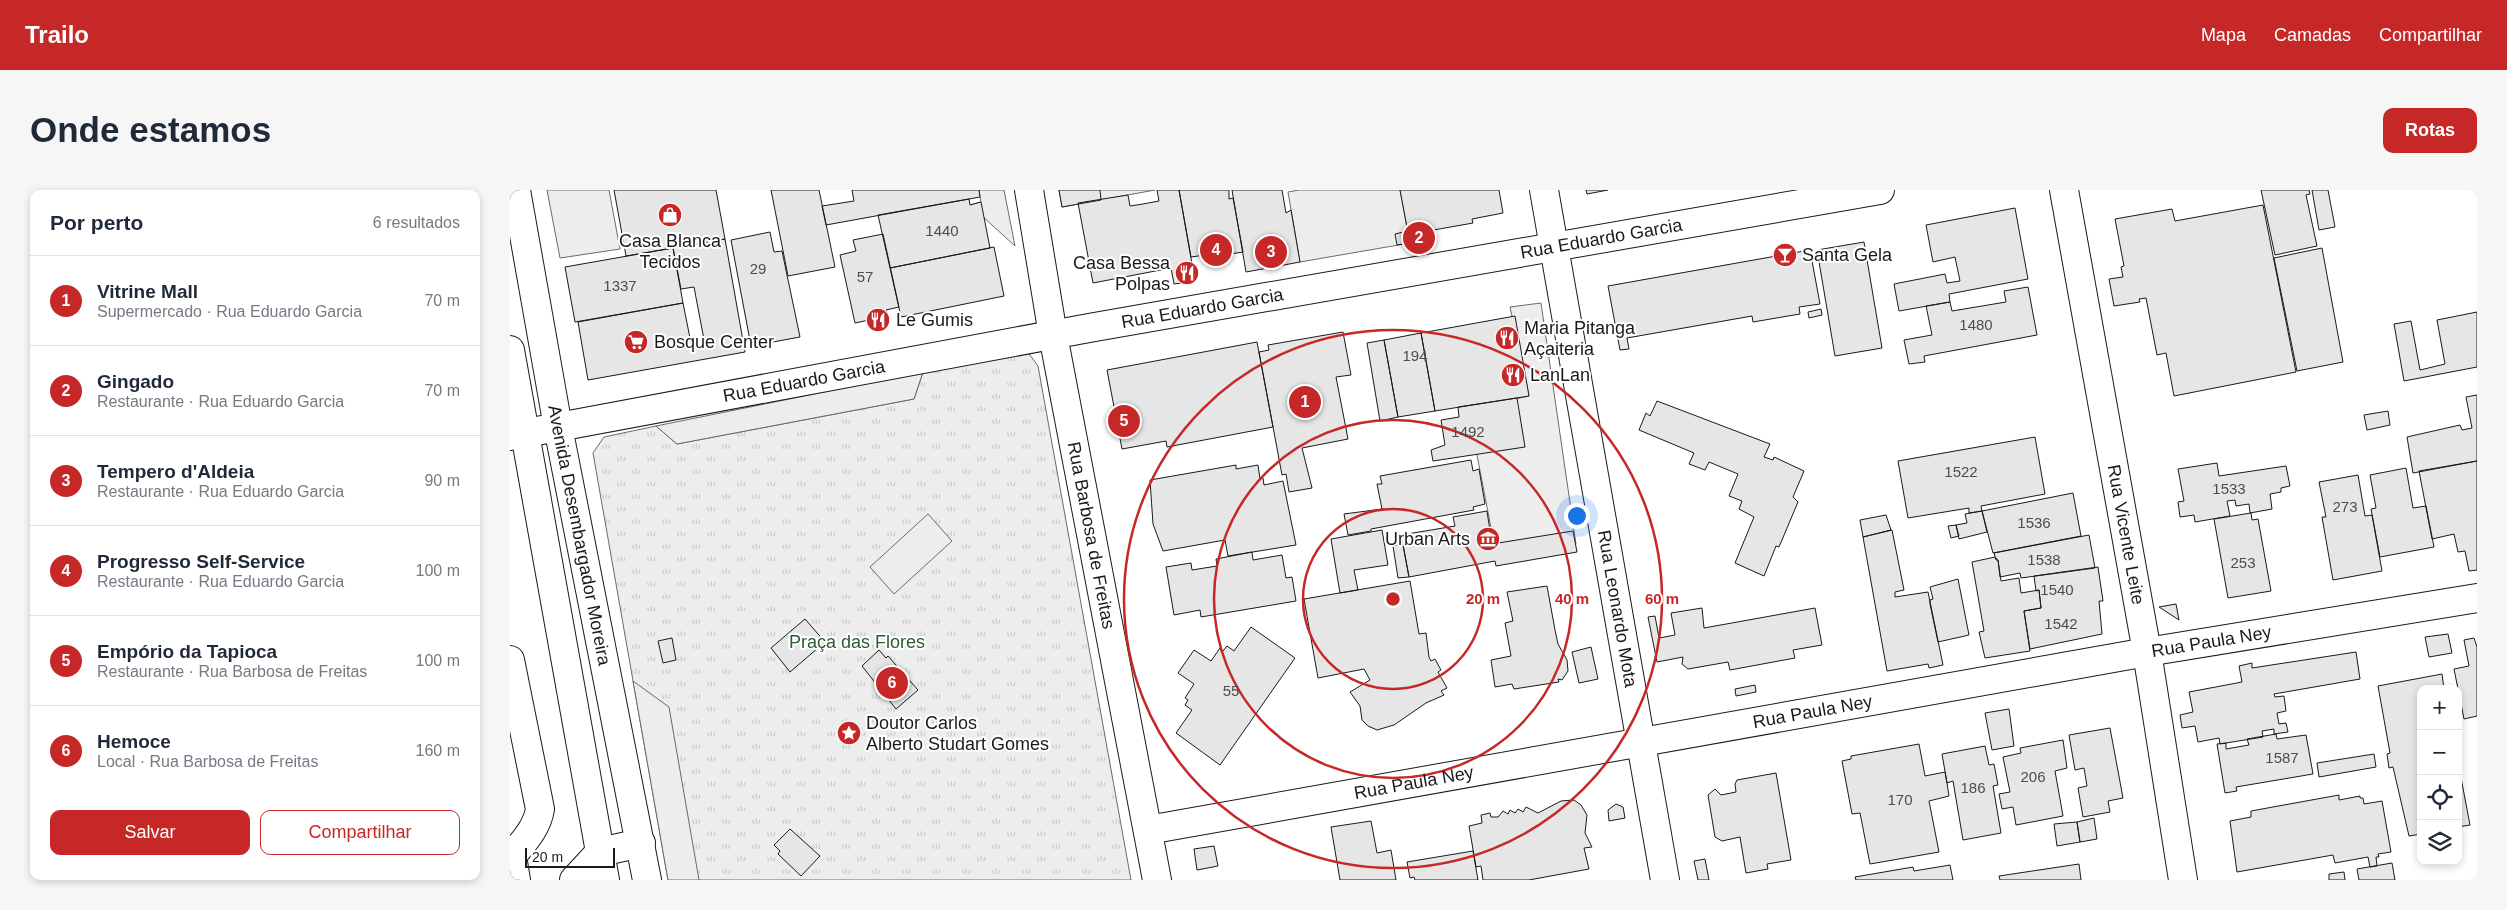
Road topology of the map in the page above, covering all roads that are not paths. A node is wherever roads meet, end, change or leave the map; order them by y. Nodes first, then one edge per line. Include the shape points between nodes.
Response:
1 (516, 190) edge
2 (1029, 190) edge
3 (1544, 190) edge
4 (1880, 190) edge
5 (2064, 190) edge
6 (1554, 247) junction
7 (1054, 334) junction
8 (510, 350) edge
9 (558, 427) junction
10 (517, 435) edge
11 (2477, 598) edge
12 (2147, 652) junction
13 (510, 660) edge
14 (1641, 744) junction
15 (1148, 830) junction
16 (641, 843) junction
17 (600, 852) junction
18 (516, 880) edge
19 (574, 880) edge
20 (605, 880) edge
21 (648, 880) edge
22 (1157, 880) edge
23 (1665, 880) edge
24 (2183, 880) edge

1 - 9 street, Avenida Desembargador Moreira
2 - 7 street, Rua Barbosa de Freitas
3 - 6 street, Rua Leonardo Mota
4 - 6 street, Rua Eduardo Garcia
5 - 12 street, Rua Vicente Leite
6 - 7 street, Rua Eduardo Garcia
6 - 14 street, Rua Leonardo Mota
7 - 9 street, Rua Eduardo Garcia
7 - 15 street, Rua Barbosa de Freitas
8 - 10 street, Avenida Desembargador Moreira
9 - 10 street, Rua Eduardo Garcia
9 - 16 street, Avenida Desembargador Moreira
10 - 17 street, Avenida Desembargador Moreira
11 - 12 street, Rua Paula Ney
12 - 14 street, Rua Paula Ney
12 - 24 street, Rua Vicente Leite
13 - 18 street via 540,809 533,829 512,856
14 - 15 street, Rua Paula Ney
14 - 23 street, Rua Leonardo Mota
15 - 22 street, Rua Barbosa de Freitas
16 - 17 street
16 - 21 street, Avenida Desembargador Moreira
17 - 19 street
17 - 20 street, Avenida Desembargador Moreira

